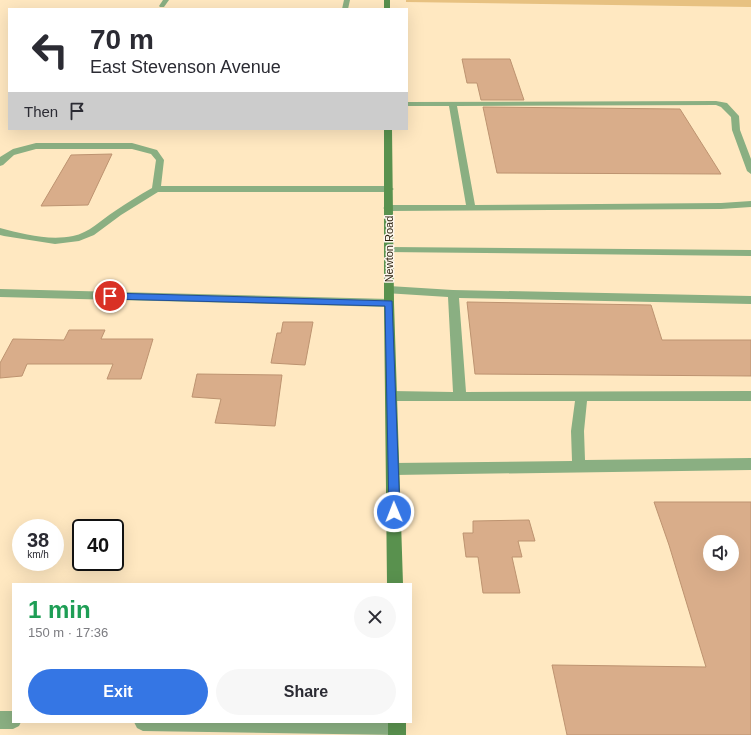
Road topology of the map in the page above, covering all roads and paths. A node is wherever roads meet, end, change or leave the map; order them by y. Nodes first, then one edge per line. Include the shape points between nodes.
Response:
1 (166, 0) edge
2 (162, 6) dead end
3 (408, 104) edge
4 (453, 104) junction
5 (388, 130) edge
6 (0, 163) edge
7 (751, 171) edge
8 (156, 189) junction
9 (389, 189) junction
10 (751, 204) edge
11 (388, 208) junction
12 (471, 208) junction
13 (2, 233) edge
14 (389, 250) junction
15 (751, 253) edge
16 (389, 290) junction
17 (0, 293) edge
18 (453, 294) junction
19 (751, 300) edge
20 (389, 303) junction
21 (391, 396) junction
22 (582, 396) junction
23 (751, 396) edge
24 (460, 397) junction
25 (751, 464) edge
26 (579, 465) junction
27 (393, 469) junction
28 (395, 583) edge
29 (0, 720) edge
30 (12, 720) edge
31 (184, 723) edge
32 (397, 728) edge

1 - 2 street
3 - 4 street
4 - 7 street via 716,103 724,105 735,116 736,130
4 - 12 street
5 - 9 street, Newton Road
6 - 8 street via 12,152 36,146 132,146 154,152 160,160
8 - 9 street
8 - 13 street via 118,212 92,233 75,239 55,241
9 - 11 street, Newton Road
10 - 12 street
11 - 12 street
11 - 14 street, Newton Road
14 - 15 street
14 - 16 street, Newton Road
16 - 18 street
16 - 20 street, Newton Road
17 - 20 street
18 - 19 street
18 - 24 street
20 - 21 street, Newton Road
21 - 24 street
21 - 27 street, Newton Road
22 - 23 street
22 - 24 street
22 - 26 street via 576,425
25 - 26 street
26 - 27 street
27 - 28 street, Newton Road
29 - 30 street
31 - 32 street

